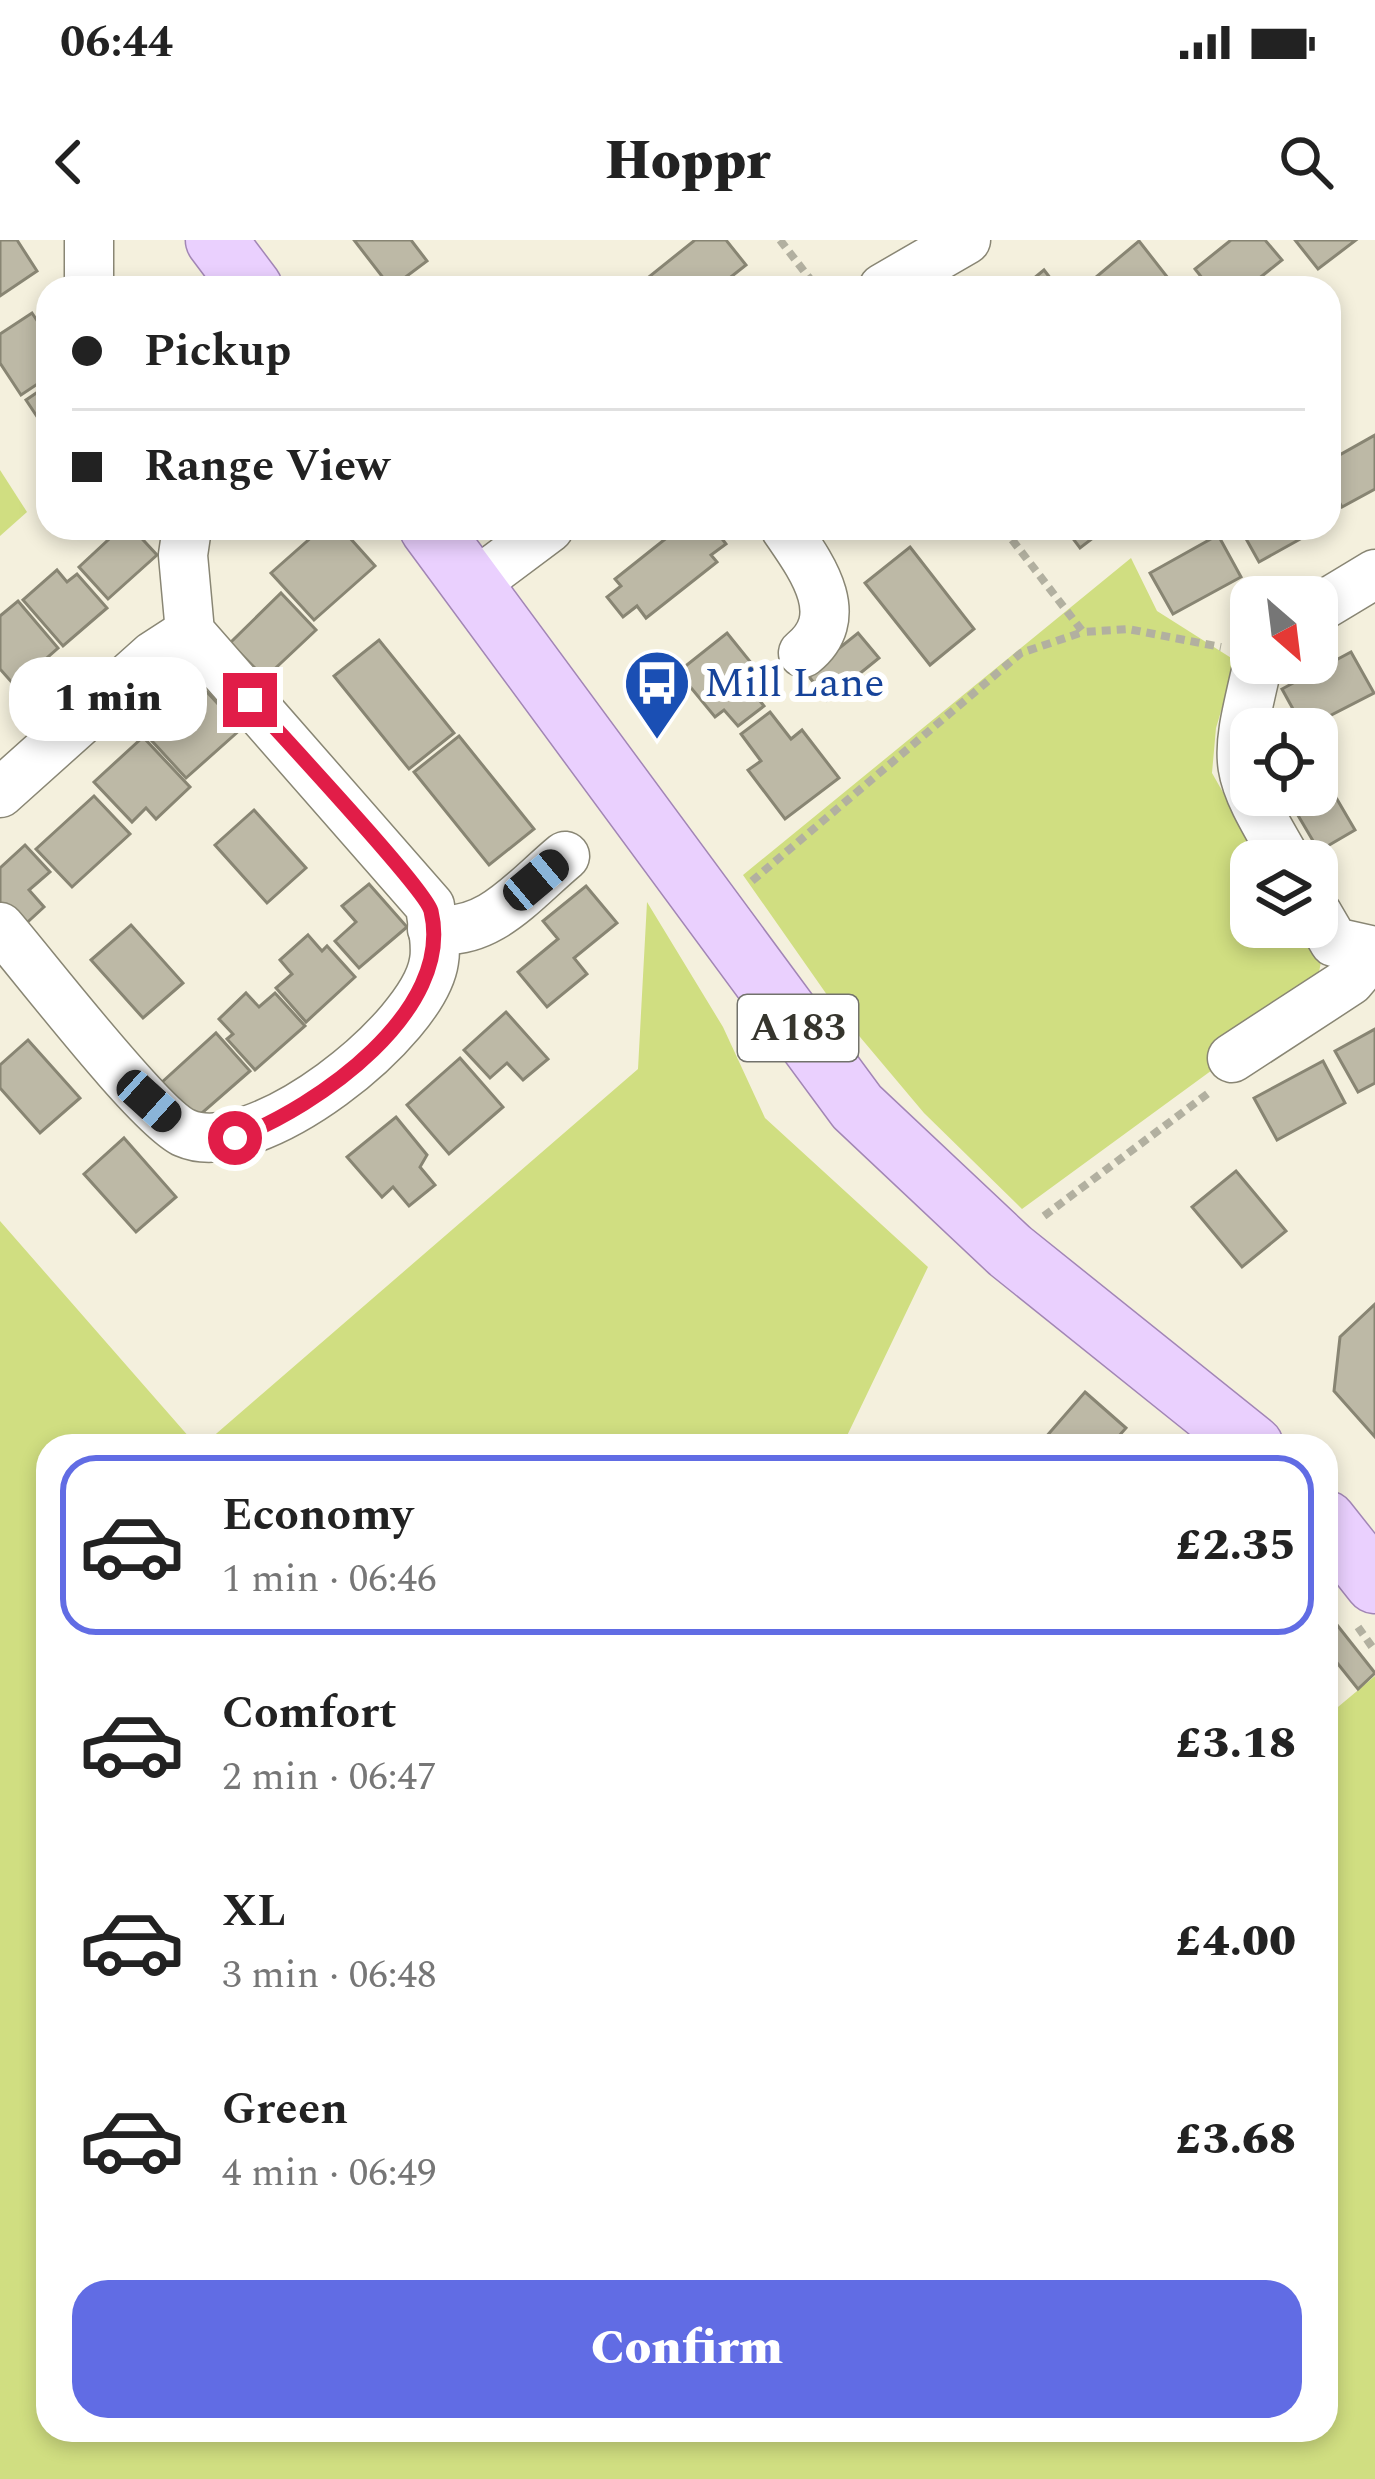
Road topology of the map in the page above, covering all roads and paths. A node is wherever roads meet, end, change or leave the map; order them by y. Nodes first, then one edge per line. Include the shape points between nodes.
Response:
1 (88, 240) edge
2 (216, 240) edge
3 (780, 240) edge
4 (966, 240) edge
5 (89, 276) edge
6 (243, 276) edge
7 (808, 276) edge
8 (904, 276) edge
9 (185, 540) edge
10 (439, 540) edge
11 (533, 540) edge
12 (793, 540) edge
13 (1012, 540) edge
14 (1375, 574) edge
15 (473, 585) junction
16 (1338, 596) edge
17 (190, 632) junction
18 (1083, 632) junction
19 (1230, 652) edge
20 (803, 653) dead end
21 (1243, 684) edge
22 (0, 793) edge
23 (1276, 840) edge
24 (565, 856) dead end
25 (714, 913) junction
26 (431, 918) junction
27 (0, 927) edge
28 (1338, 943) edge
29 (1375, 951) edge
30 (1232, 1058) joint
31 (1010, 1251) junction
32 (1238, 1434) edge
33 (1338, 1536) edge
34 (1375, 1583) edge

1 - 5 street
2 - 6 main road
3 - 7 path
4 - 8 street
9 - 17 street
10 - 15 main road, A183
11 - 15 street
12 - 20 street via 820,580 826,621
13 - 18 path
14 - 16 street
15 - 25 main road, A183
17 - 22 street
17 - 26 street
18 - 19 path via 1175,635
18 - 25 path via 1021,653
21 - 23 street via 1240,772
24 - 26 street via 480,927 457,933
25 - 31 main road, A183 via 857,1107
26 - 27 street via 434,963 406,1016 339,1078 235,1138 185,1133 173,1123
28 - 29 street
29 - 30 street via 1350,981
30 - 31 path via 1229,1078 1042,1217
31 - 32 main road, A183
33 - 34 main road

